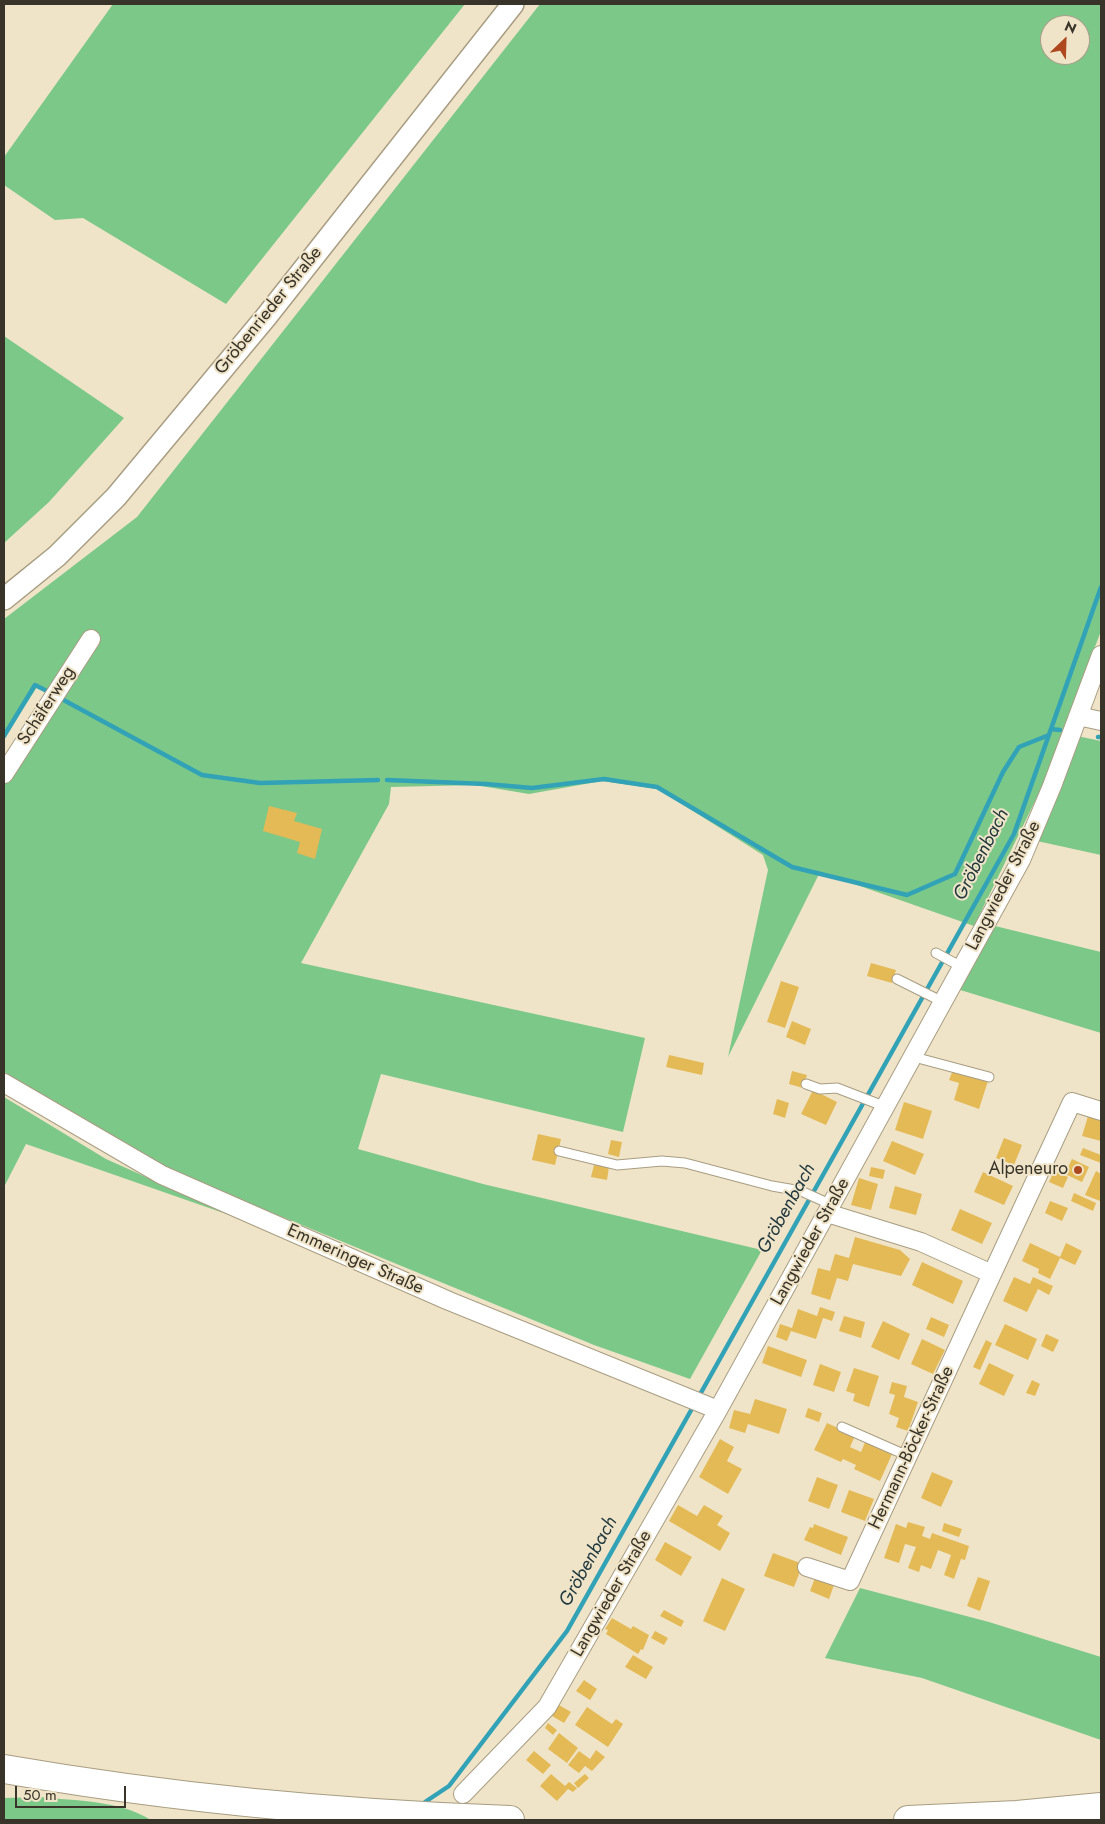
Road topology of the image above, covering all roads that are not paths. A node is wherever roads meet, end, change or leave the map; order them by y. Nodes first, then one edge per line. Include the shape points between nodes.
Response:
1 (513, 4) edge
2 (4, 599) edge
3 (91, 639) dead end
4 (1101, 655) edge
5 (1078, 716) junction
6 (1101, 721) edge
7 (4, 774) edge
8 (936, 953) dead end
9 (959, 965) junction
10 (897, 979) dead end
11 (938, 999) junction
12 (914, 1057) junction
13 (989, 1078) dead end
14 (4, 1083) edge
15 (806, 1084) dead end
16 (879, 1104) junction
17 (1101, 1111) edge
18 (559, 1151) dead end
19 (827, 1206) junction
20 (992, 1274) junction
21 (712, 1407) junction
22 (842, 1427) dead end
23 (908, 1456) junction
24 (807, 1567) dead end
25 (8, 1774) edge
26 (463, 1794) dead end
27 (1101, 1807) edge
28 (510, 1820) edge
29 (908, 1820) edge

1 - 2 street, Gröbenrieder Straße via 266,317 116,497 57,556
3 - 7 street, Schäferweg
4 - 5 street, Langwieder Straße
5 - 6 street
5 - 9 street, Langwieder Straße via 1020,860
8 - 9 lane
9 - 11 street, Langwieder Straße
10 - 11 lane
11 - 12 street, Langwieder Straße
12 - 13 lane
12 - 16 street, Langwieder Straße
14 - 21 street, Emmeringer Straße via 162,1176 449,1301
15 - 16 lane via 820,1089 837,1088
16 - 19 street, Langwieder Straße
17 - 20 street, Hermann-Böcker-Straße via 1072,1102
18 - 19 lane via 617,1164 685,1163 801,1191
19 - 20 street via 922,1242
19 - 21 street, Langwieder Straße
20 - 23 street, Hermann-Böcker-Straße
21 - 26 street, Langwieder Straße via 547,1707
22 - 23 lane
23 - 24 street, Hermann-Böcker-Straße via 850,1581
25 - 28 highway via 303,1807
27 - 29 highway

